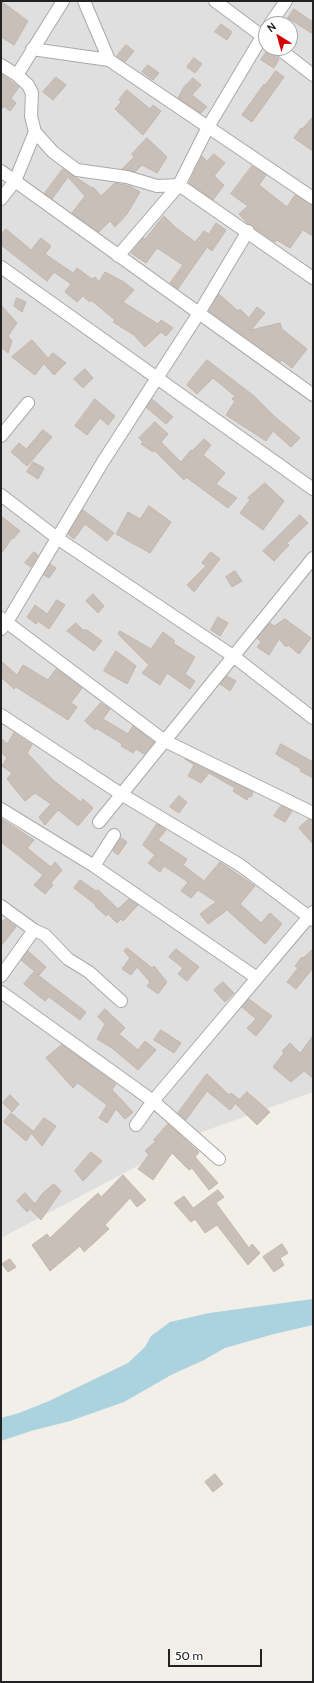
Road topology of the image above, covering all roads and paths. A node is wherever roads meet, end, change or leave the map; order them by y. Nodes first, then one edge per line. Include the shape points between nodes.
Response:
1 (63, 1) edge
2 (215, 1) edge
3 (286, 1) edge
4 (88, 2) edge
5 (276, 16) edge
6 (258, 30) edge
7 (258, 46) edge
8 (32, 49) junction
9 (288, 56) edge
10 (109, 60) junction
11 (1, 66) edge
12 (17, 75) junction
13 (313, 75) edge
14 (208, 126) junction
15 (35, 132) junction
16 (1, 171) edge
17 (15, 181) junction
18 (179, 185) junction
19 (313, 198) edge
20 (1, 199) edge
21 (248, 231) junction
22 (118, 256) junction
23 (1, 267) edge
24 (313, 278) edge
25 (199, 313) junction
26 (158, 377) junction
27 (313, 395) edge
28 (28, 403) dead end
29 (1, 436) edge
30 (313, 489) edge
31 (1, 495) edge
32 (57, 538) junction
33 (313, 558) edge
34 (3, 623) edge
35 (233, 656) junction
36 (2, 717) edge
37 (313, 718) edge
38 (165, 740) junction
39 (121, 794) junction
40 (1, 809) edge
41 (313, 813) edge
42 (99, 822) dead end
43 (114, 835) dead end
44 (94, 866) junction
45 (1, 906) edge
46 (312, 916) edge
47 (34, 930) junction
48 (1, 976) edge
49 (257, 978) junction
50 (1, 992) edge
51 (121, 1001) dead end
52 (153, 1101) junction
53 (136, 1125) dead end
54 (219, 1159) dead end

1 - 8 street
2 - 6 street
3 - 5 street
4 - 10 street
7 - 14 street
8 - 10 street
8 - 12 street
9 - 13 street
10 - 14 street
11 - 12 street
12 - 15 street via 28,85 32,93 31,116
14 - 18 street
14 - 19 street
15 - 17 street
15 - 18 street via 57,156 77,170 127,177 157,186
16 - 17 street
17 - 20 street
17 - 22 street
18 - 21 street
18 - 22 street
21 - 24 street
21 - 25 street
22 - 25 street
23 - 26 street
25 - 26 street
25 - 27 street
26 - 30 street
26 - 32 street
28 - 29 street
31 - 32 street
32 - 34 street
32 - 35 street
33 - 35 street
34 - 38 street
35 - 37 street
35 - 38 street
36 - 39 street
38 - 39 street
38 - 41 street
39 - 42 street
39 - 46 street via 240,865
40 - 44 street
43 - 44 street
44 - 49 street
45 - 47 street
46 - 49 street
47 - 48 street
47 - 51 street via 45,935 68,959 89,972
49 - 52 street
50 - 52 street
52 - 53 street
52 - 54 street

